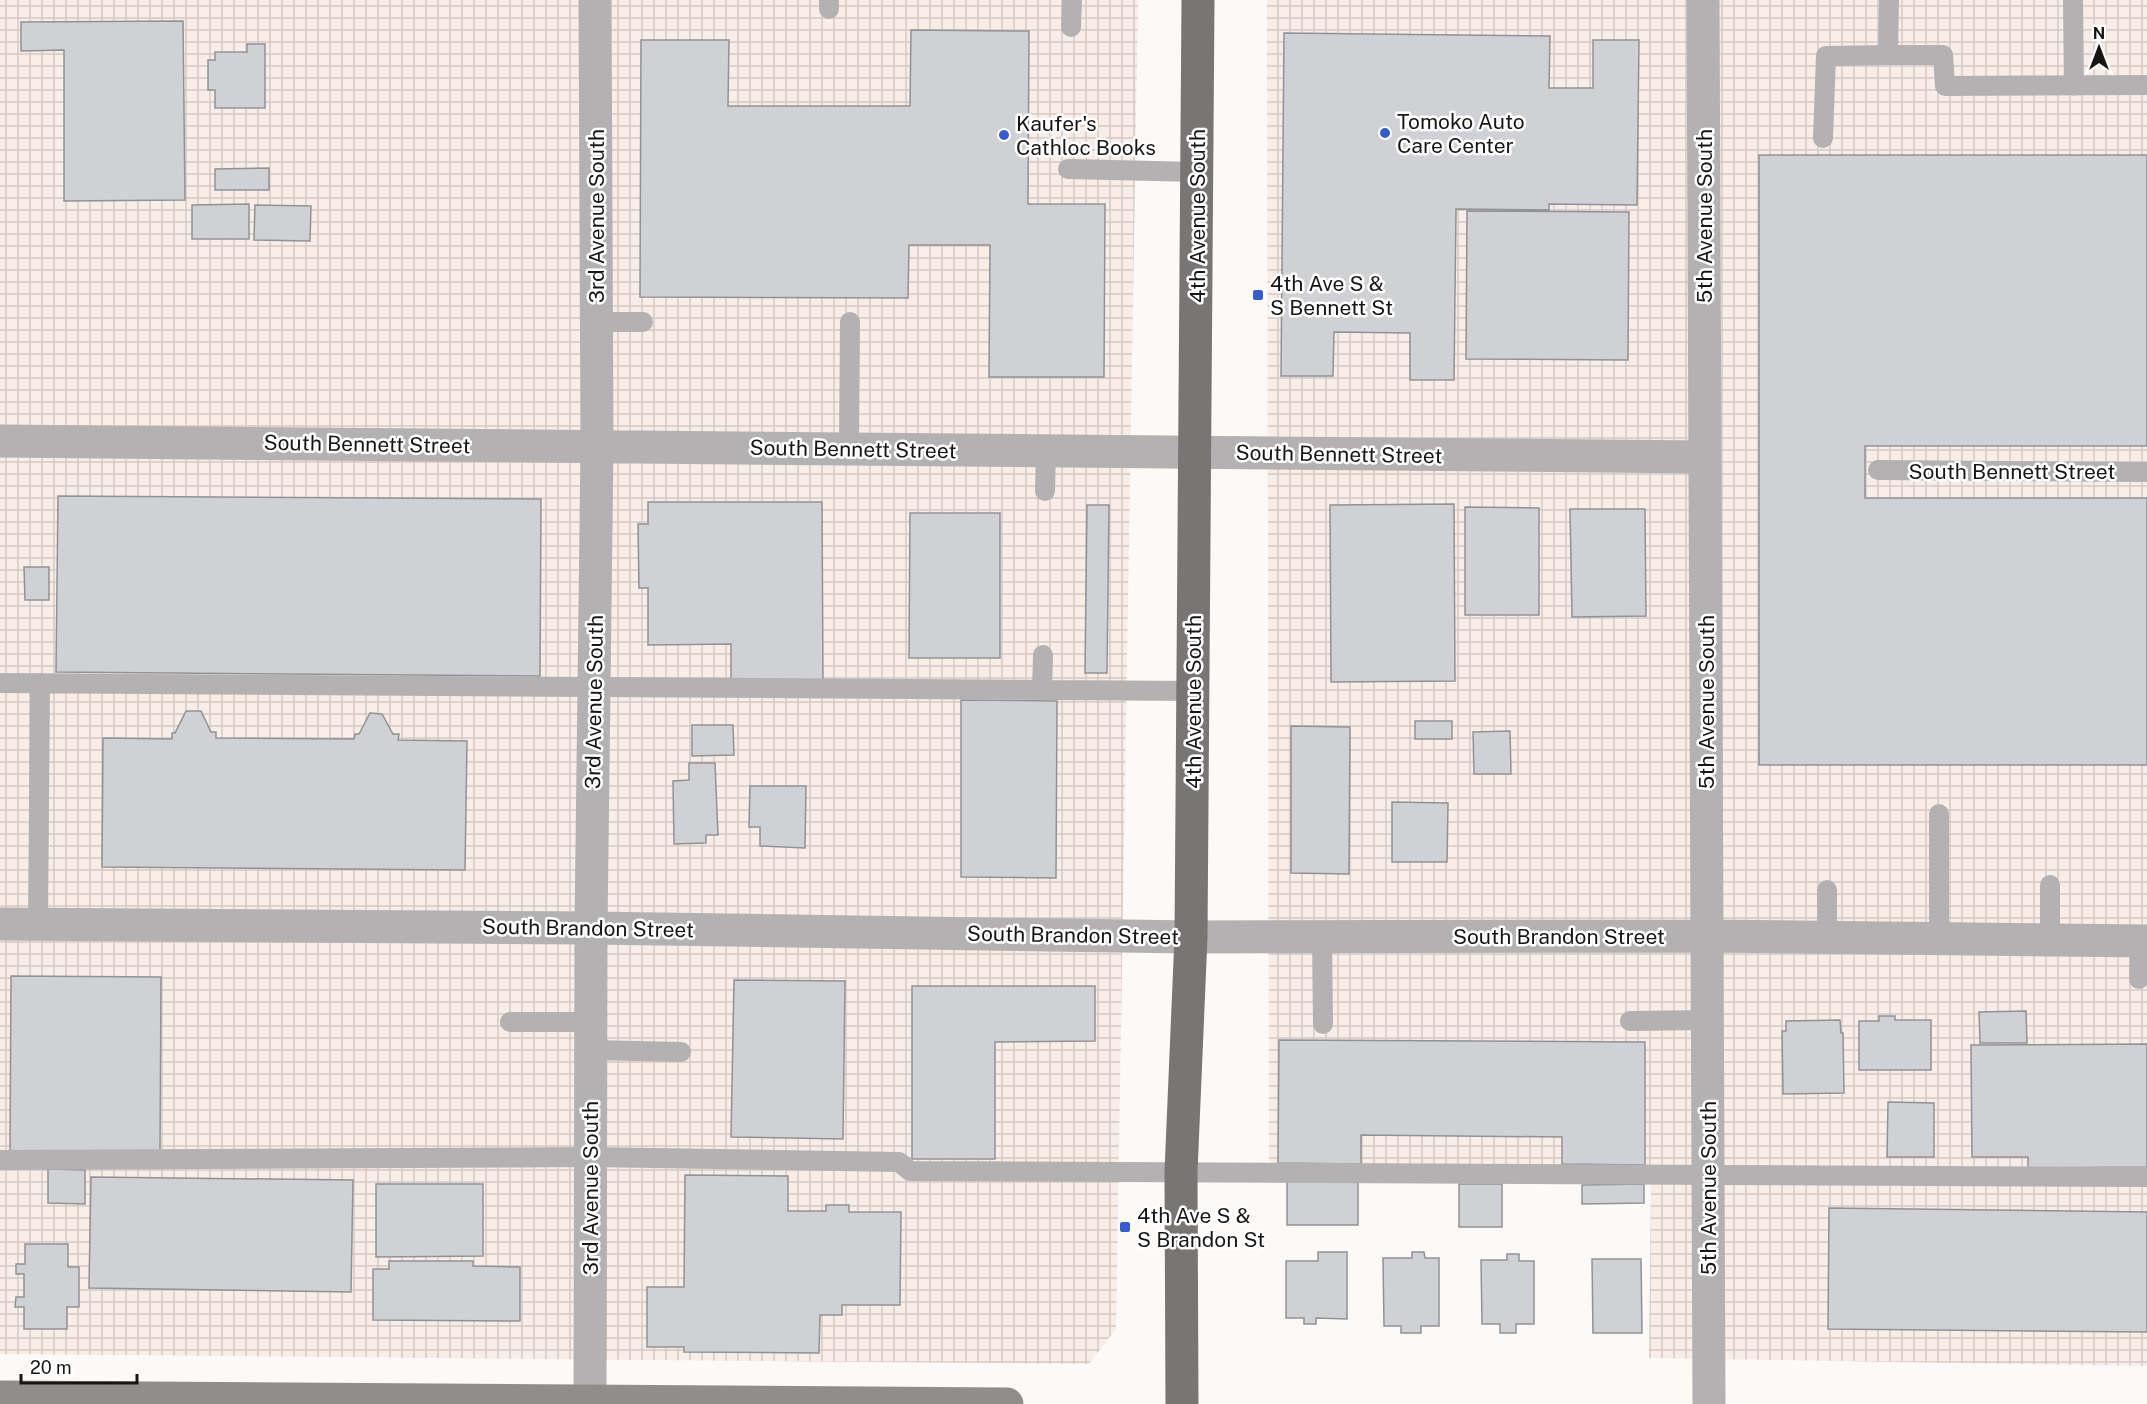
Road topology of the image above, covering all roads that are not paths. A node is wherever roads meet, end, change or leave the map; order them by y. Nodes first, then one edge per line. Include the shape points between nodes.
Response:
1 (595, 0) edge
2 (1072, 0) edge
3 (1198, 0) edge
4 (1703, 0) edge
5 (1889, 0) edge
6 (2073, 0) edge
7 (1071, 27) dead end
8 (1888, 55) junction
9 (2147, 85) edge
10 (2074, 86) junction
11 (1823, 138) dead end
12 (1068, 169) dead end
13 (1197, 172) junction
14 (597, 322) junction
15 (643, 322) dead end
16 (850, 322) dead end
17 (0, 441) edge
18 (597, 446) junction
19 (849, 449) junction
20 (1046, 451) junction
21 (1195, 452) junction
22 (1705, 457) junction
23 (1878, 470) dead end
24 (2147, 472) edge
25 (1045, 491) dead end
26 (1042, 655) dead end
27 (0, 683) edge
28 (40, 683) junction
29 (594, 687) junction
30 (1042, 690) junction
31 (1194, 691) junction
32 (1939, 814) dead end
33 (2050, 885) dead end
34 (1827, 890) dead end
35 (0, 924) edge
36 (38, 924) junction
37 (591, 928) junction
38 (1707, 936) junction
39 (1191, 937) junction
40 (1322, 937) junction
41 (1827, 938) junction
42 (1939, 939) junction
43 (2050, 939) junction
44 (2143, 941) edge
45 (2139, 979) dead end
46 (1708, 1020) junction
47 (1630, 1021) dead end
48 (510, 1022) dead end
49 (1323, 1024) dead end
50 (591, 1036) junction
51 (681, 1053) dead end
52 (590, 1157) junction
53 (0, 1160) edge
54 (1181, 1172) junction
55 (1708, 1175) junction
56 (2147, 1177) edge
57 (0, 1397) edge
58 (430, 1402) edge
59 (590, 1402) edge
60 (882, 1403) edge
61 (1007, 1404) edge
62 (1182, 1404) edge
63 (1709, 1404) edge

1 - 14 street, 3rd Avenue South
2 - 7 lane
3 - 13 main road, 4th Avenue South
4 - 22 street, 5th Avenue South
5 - 8 lane
6 - 10 lane
8 - 10 lane via 1943,55 1944,87
8 - 11 lane via 1826,56
9 - 10 lane
12 - 13 lane
13 - 21 main road, 4th Avenue South
14 - 15 lane
14 - 18 street, 3rd Avenue South
16 - 19 lane
17 - 18 street, South Bennett Street
18 - 19 street, South Bennett Street
18 - 29 street, 3rd Avenue South
19 - 20 street, South Bennett Street
20 - 21 street, South Bennett Street
20 - 25 lane
21 - 22 street, South Bennett Street
21 - 31 main road, 4th Avenue South
22 - 38 street, 5th Avenue South
23 - 24 lane, South Bennett Street
26 - 30 lane
27 - 28 lane
28 - 29 lane
28 - 36 lane
29 - 30 lane
29 - 37 street, 3rd Avenue South
30 - 31 lane
31 - 39 main road, 4th Avenue South
32 - 42 lane
33 - 43 lane
34 - 41 lane
35 - 36 street, South Brandon Street
36 - 37 street, South Brandon Street
37 - 39 street, South Brandon Street
37 - 50 street, 3rd Avenue South
38 - 40 street, South Brandon Street
38 - 41 street, South Brandon Street
38 - 46 street, 5th Avenue South
39 - 40 street, South Brandon Street
39 - 54 main road, 4th Avenue South
40 - 49 lane
41 - 42 street, South Brandon Street
42 - 43 street, South Brandon Street
43 - 44 street, South Brandon Street
44 - 45 lane
46 - 47 lane
46 - 55 street, 5th Avenue South
48 - 50 lane
50 - 51 lane
50 - 52 street, 3rd Avenue South
52 - 53 lane
52 - 54 lane via 898,1162 910,1171
52 - 59 street, 3rd Avenue South
54 - 55 lane
54 - 62 main road, 4th Avenue South
55 - 56 lane
55 - 63 street, 5th Avenue South
57 - 58 street
58 - 59 street
59 - 60 street
60 - 61 street

